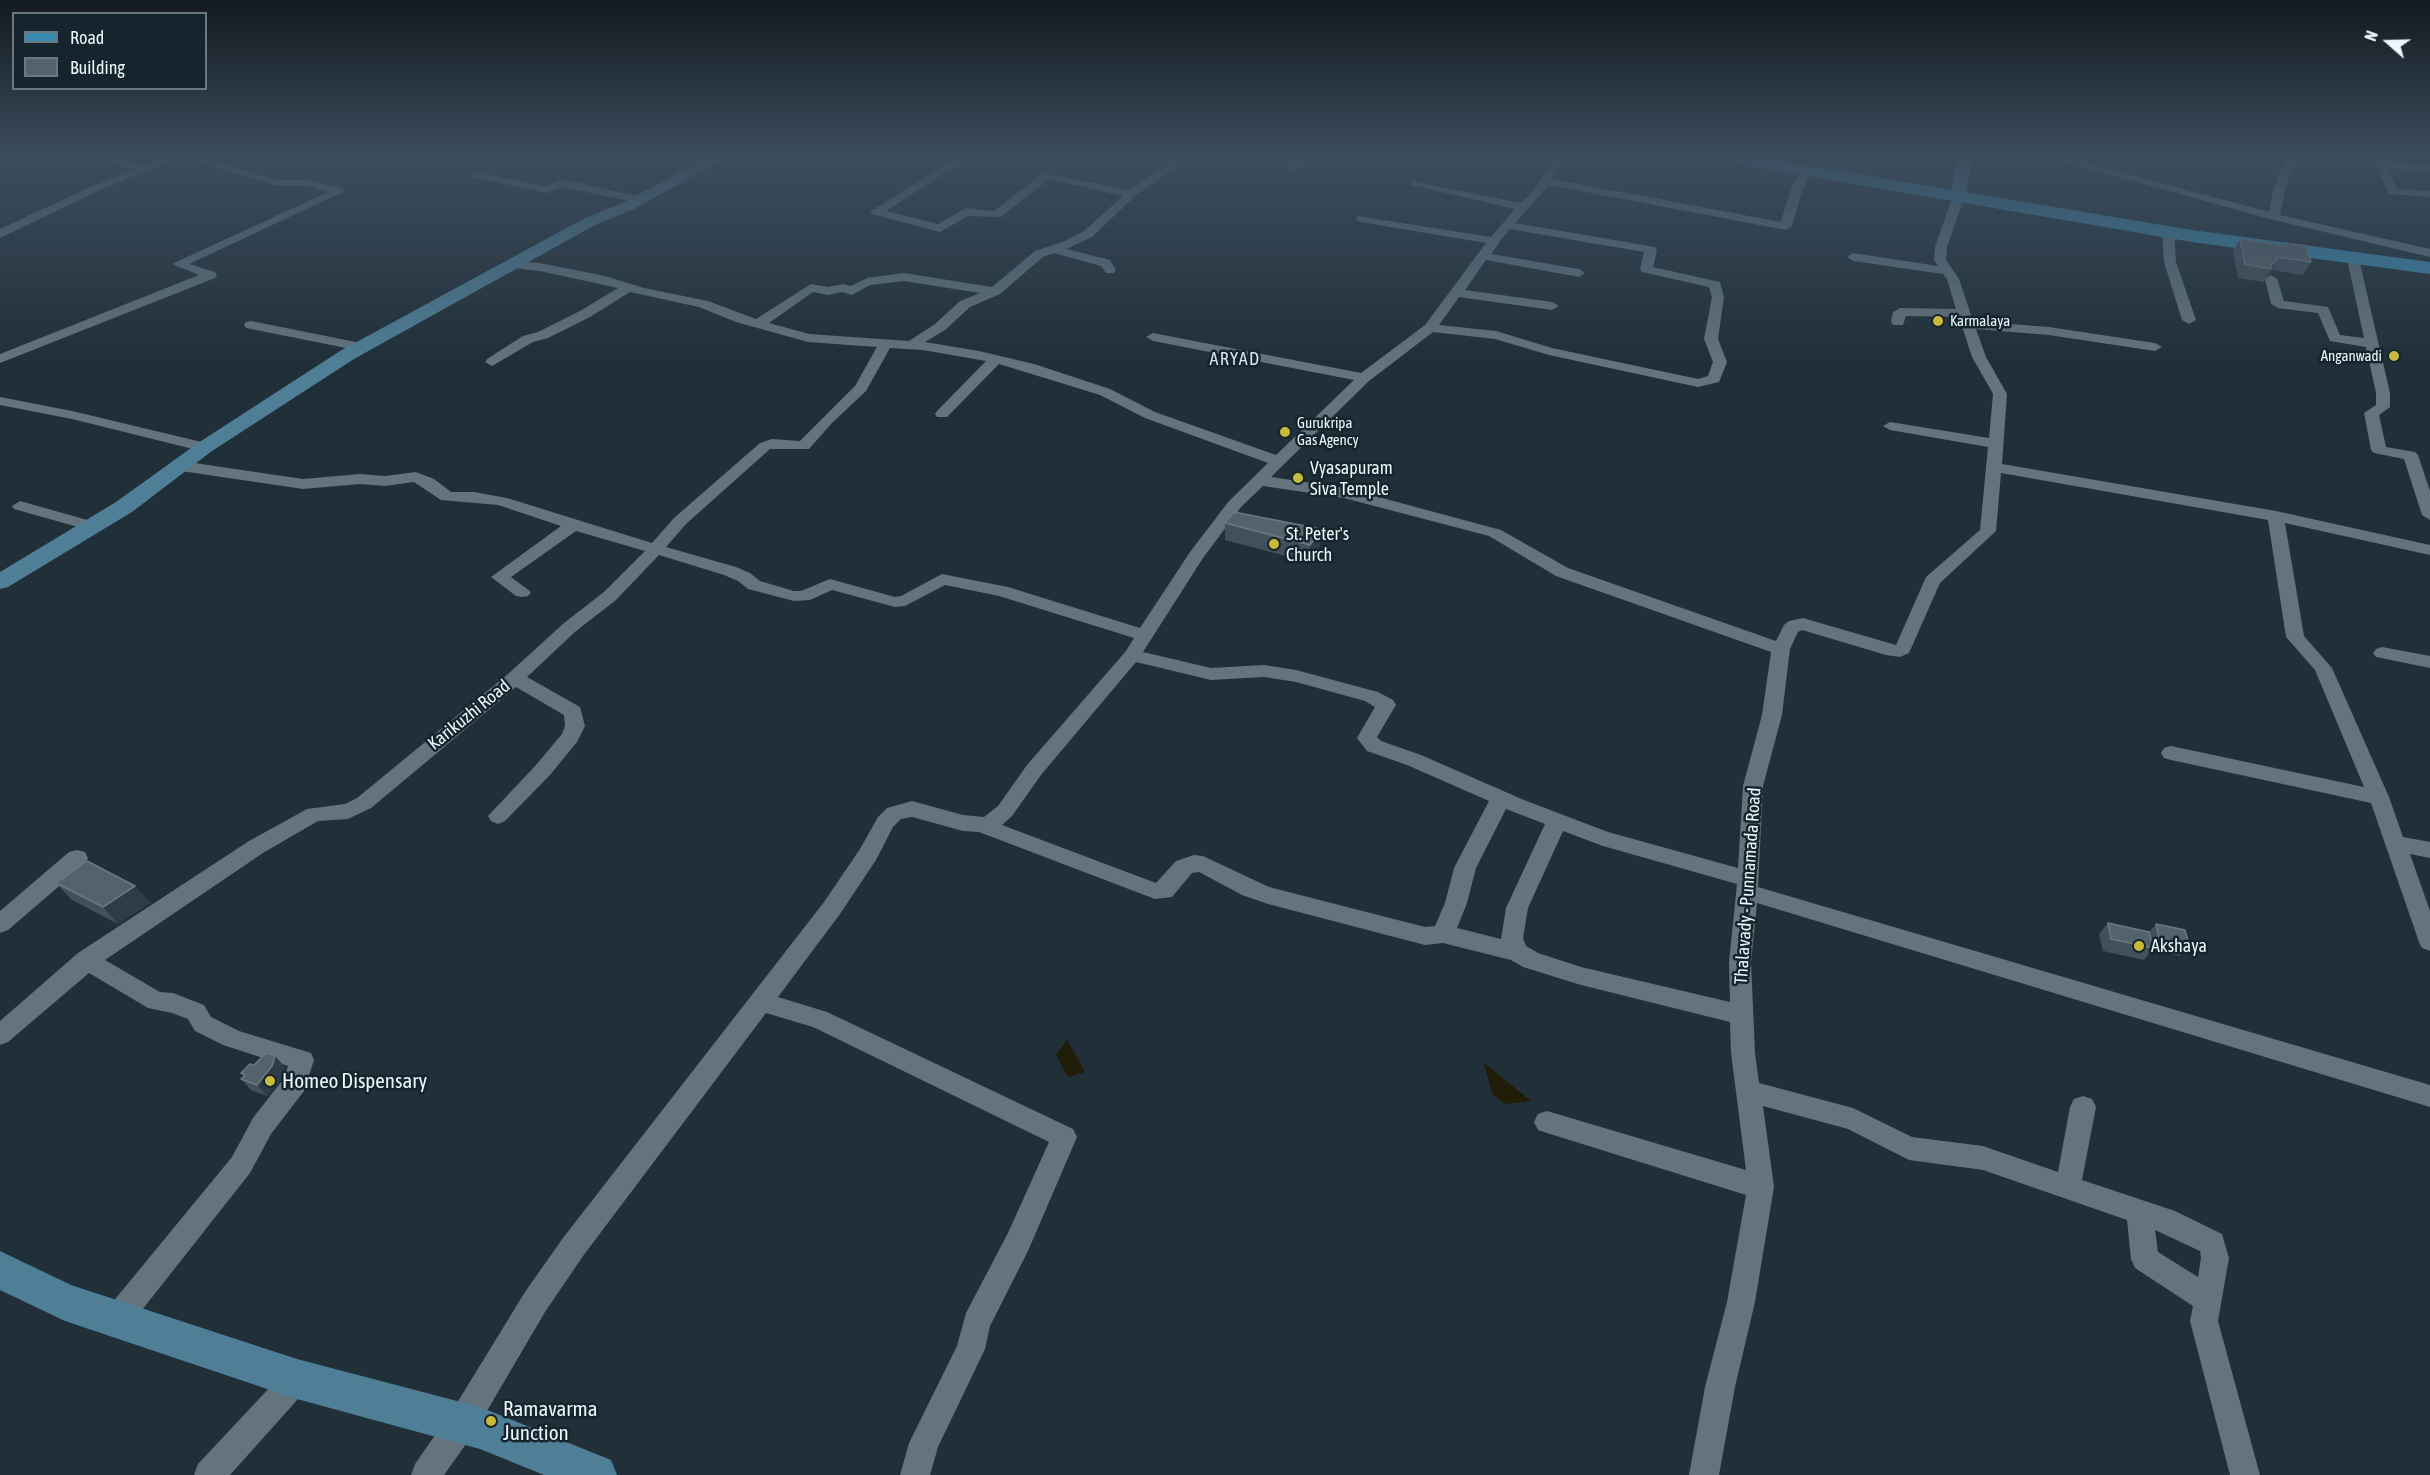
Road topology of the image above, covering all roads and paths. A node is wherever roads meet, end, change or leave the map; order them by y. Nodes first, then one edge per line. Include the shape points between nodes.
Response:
1 (258, 228) edge
2 (579, 228) edge
3 (1095, 228) edge
4 (1401, 228) edge
5 (1504, 228) edge
6 (1522, 228) edge
7 (1948, 228) edge
8 (2142, 228) edge
9 (2321, 228) edge
10 (2168, 232) junction
11 (1488, 249) junction
12 (1052, 250) junction
13 (2430, 253) edge
14 (1853, 257) dead end
15 (2353, 260) junction
16 (514, 264) junction
17 (2430, 268) edge
18 (1110, 270) dead end
19 (1947, 271) junction
20 (1578, 273) dead end
21 (2271, 279) edge
22 (628, 287) junction
23 (995, 291) junction
24 (1458, 292) junction
25 (1552, 306) dead end
26 (1966, 319) junction
27 (2189, 320) dead end
28 (1898, 322) dead end
29 (758, 324) junction
30 (251, 325) dead end
31 (1430, 328) junction
32 (1153, 337) dead end
33 (886, 344) junction
34 (2373, 344) junction
35 (910, 346) junction
36 (361, 347) junction
37 (2155, 347) dead end
38 (996, 359) junction
39 (0, 360) edge
40 (492, 362) dead end
41 (1364, 378) junction
42 (0, 401) edge
43 (942, 414) dead end
44 (1890, 426) dead end
45 (1996, 444) junction
46 (205, 447) junction
47 (1278, 461) junction
48 (181, 466) junction
49 (1994, 467) junction
50 (1257, 480) junction
51 (20, 506) dead end
52 (2430, 515) edge
53 (2276, 516) junction
54 (574, 525) junction
55 (92, 526) junction
56 (655, 548) junction
57 (2430, 550) edge
58 (0, 582) edge
59 (522, 592) dead end
60 (1146, 636) junction
61 (1781, 649) junction
62 (2382, 653) dead end
63 (1132, 655) junction
64 (2430, 662) edge
65 (514, 678) junction
66 (2171, 753) dead end
67 (2379, 797) junction
68 (1501, 798) junction
69 (498, 816) dead end
70 (1557, 820) junction
71 (981, 825) junction
72 (2395, 843) junction
73 (2430, 850) edge
74 (77, 858) dead end
75 (1747, 886) junction
76 (0, 924) edge
77 (1443, 934) junction
78 (2430, 942) edge
79 (1518, 952) junction
80 (86, 960) junction
81 (759, 1000) junction
82 (1741, 1015) junction
83 (0, 1035) edge
84 (1749, 1091) junction
85 (2430, 1096) edge
86 (2083, 1107) dead end
87 (1547, 1122) dead end
88 (2068, 1186) junction
89 (1761, 1187) junction
90 (2139, 1212) junction
91 (0, 1270) edge
92 (2208, 1300) junction
93 (117, 1318) junction
94 (297, 1379) junction
95 (463, 1422) junction
96 (208, 1475) edge
97 (426, 1475) edge
98 (596, 1475) edge
99 (915, 1475) edge
100 (1704, 1475) edge
101 (2245, 1475) edge

1 - 39 street via 178,264 210,275
2 - 16 main road
3 - 12 street via 1078,241
4 - 11 street
5 - 11 street
6 - 31 street via 1651,250 1646,269 1715,285 1718,297 1711,339 1720,362 1714,379 1698,382 1496,336
7 - 19 street, Thalavady - Punnamada Road via 1940,260
8 - 10 main road
9 - 13 street
10 - 15 main road
10 - 27 street via 2170,262
11 - 20 street
11 - 24 street
12 - 18 street via 1106,263
12 - 23 street via 1039,254
14 - 19 street
15 - 17 main road
15 - 34 street
16 - 22 street
16 - 36 main road
19 - 26 street, Thalavady - Punnamada Road via 1956,285
21 - 34 street via 2278,304 2323,310 2335,338
22 - 29 street via 703,304
22 - 40 street
23 - 29 street via 904,277 867,282 852,291 811,288
23 - 35 street via 964,304 940,327
24 - 25 street
24 - 31 street
26 - 28 street via 1900,312
26 - 37 street
26 - 45 street, Thalavady - Punnamada Road via 1979,357 2000,394
29 - 33 street via 808,338
30 - 36 street
31 - 41 street
32 - 41 street
33 - 35 street
33 - 56 street, Karikuzhi Road via 861,388 804,446 765,446
34 - 52 street via 2383,393 2383,406 2371,413 2379,450 2410,455
35 - 38 street
36 - 46 main road
38 - 43 street
38 - 47 street via 1095,388 1150,415
41 - 47 street
42 - 46 street
44 - 45 street
45 - 49 street, Thalavady - Punnamada Road
46 - 48 main road
47 - 50 street
48 - 54 street via 303,484 416,477 447,497 501,501
48 - 55 main road
49 - 53 street
49 - 61 street, Thalavady - Punnamada Road via 1988,531 1932,581 1904,649 1886,649 1803,624 1790,629
50 - 60 street via 1196,556
50 - 61 street via 1345,493 1495,533 1562,572
51 - 55 street
53 - 57 street
53 - 67 street via 2295,637 2323,668
54 - 56 street
54 - 59 street via 500,577
55 - 58 main road
56 - 60 street via 794,596 804,596 830,584 904,601 942,579 1002,591
56 - 65 street, Karikuzhi Road via 626,582
60 - 63 street
61 - 75 street, Thalavady - Punnamada Road via 1772,715 1753,786
62 - 64 street
63 - 68 street via 1211,674 1264,671 1371,696 1386,705 1367,738 1374,746
63 - 71 street via 1034,770 1005,811
65 - 69 street via 573,712 575,726 543,770
65 - 80 street, Karikuzhi Road via 357,808 315,814 256,847
66 - 67 street
67 - 72 street
68 - 70 street
68 - 77 street via 1465,868
70 - 75 street
70 - 79 street via 1517,908 1512,938
71 - 77 street via 1155,891 1164,891 1184,867 1203,864 1268,895 1430,937
71 - 81 street via 912,809 894,813 832,908
72 - 73 street
72 - 78 street
74 - 76 street
75 - 82 street, Thalavady - Punnamada Road via 1740,962
75 - 85 street
77 - 79 street
79 - 82 street via 1581,976
80 - 83 street, Karikuzhi Road
80 - 93 street via 156,1001 173,1002 196,1012 203,1024 231,1038 302,1060 295,1083 262,1126 241,1165
81 - 95 street via 573,1247
81 - 99 street via 819,1019 1064,1137 1018,1242 976,1323 971,1348 924,1443
82 - 84 street, Thalavady - Punnamada Road
84 - 88 street via 1853,1119 1909,1148 1983,1158
84 - 89 street, Thalavady - Punnamada Road
86 - 88 street
87 - 89 street
88 - 90 street
89 - 100 street, Thalavady - Punnamada Road
90 - 92 street via 2145,1259
90 - 92 street via 2175,1224 2212,1243 2215,1258
91 - 93 main road via 65,1302
92 - 101 street via 2204,1321
93 - 94 main road
94 - 95 main road
94 - 96 street
95 - 97 street
95 - 98 main road

